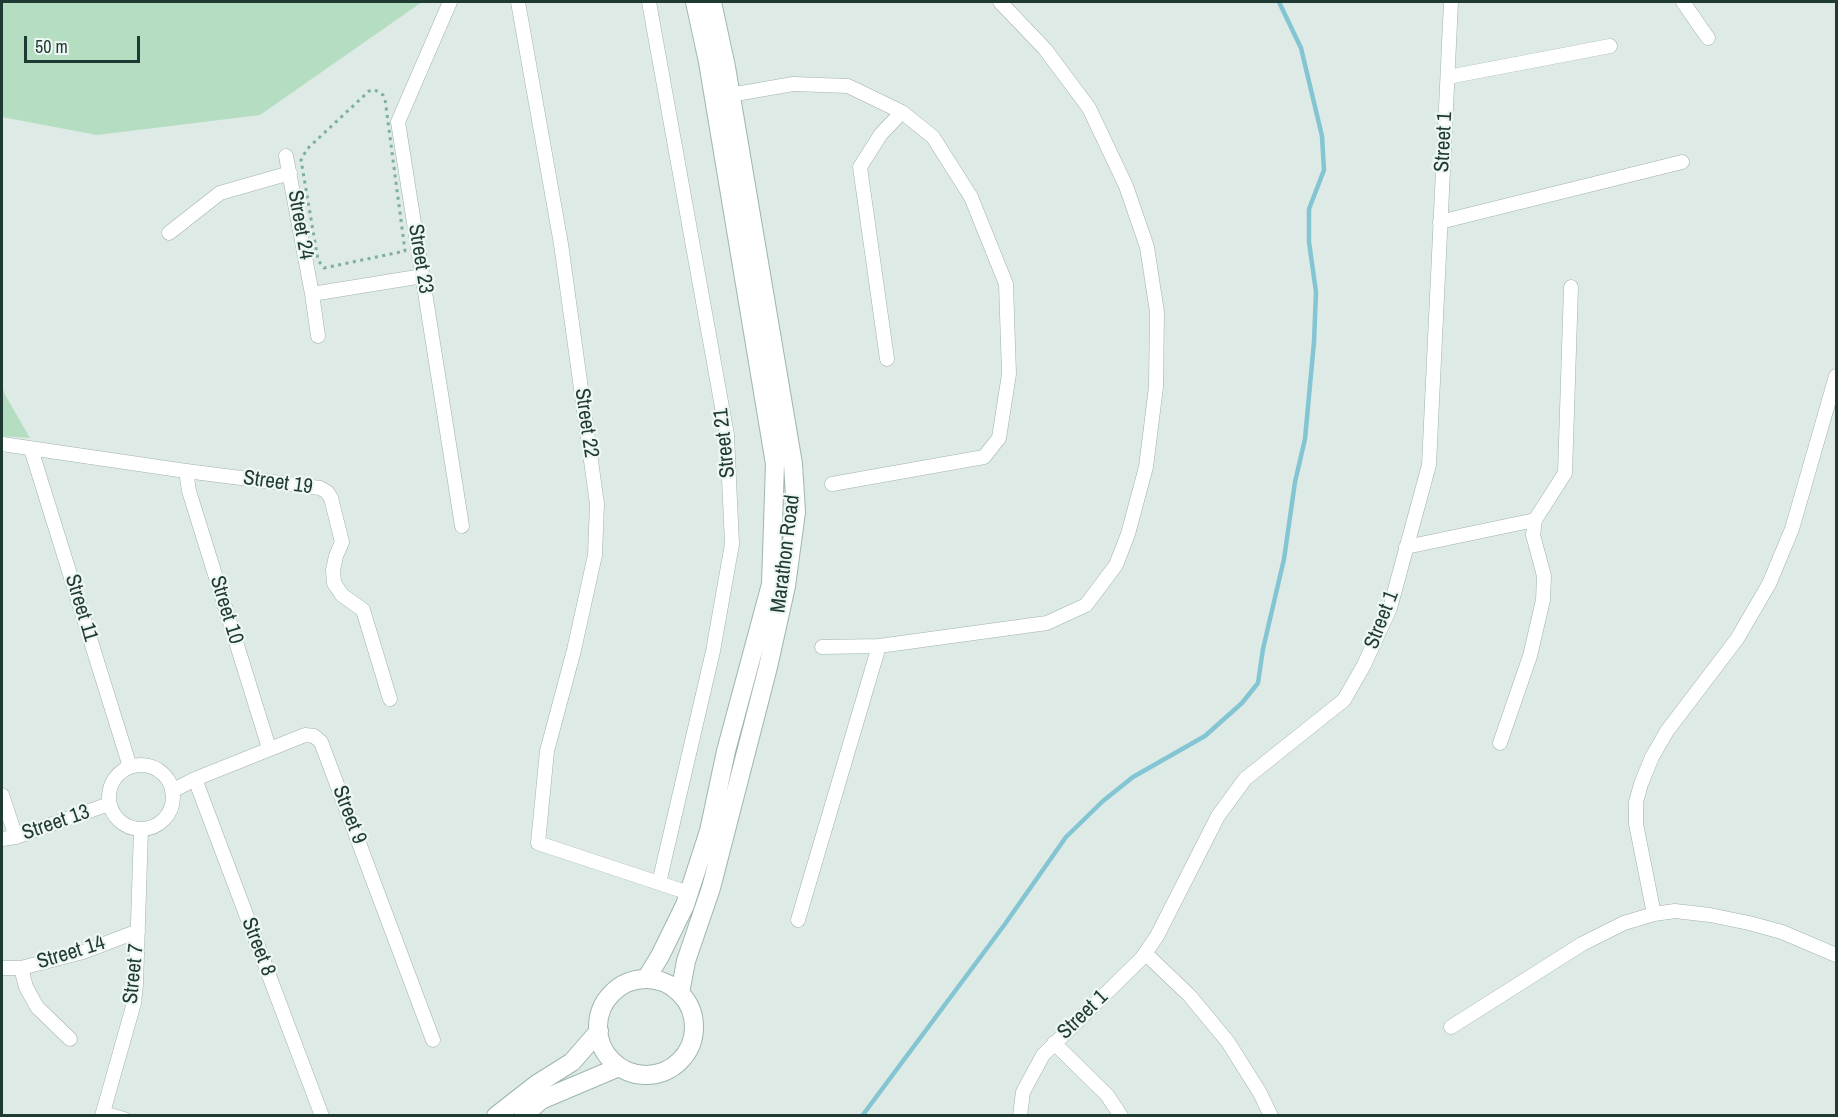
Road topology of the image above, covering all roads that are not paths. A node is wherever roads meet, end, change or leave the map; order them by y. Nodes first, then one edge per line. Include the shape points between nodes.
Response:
1 (450, 2) edge
2 (518, 2) edge
3 (649, 2) edge
4 (695, 2) edge
5 (712, 2) edge
6 (1000, 2) edge
7 (1451, 2) edge
8 (1683, 2) edge
9 (1708, 38) dead end
10 (1610, 46) dead end
11 (1448, 77) junction
12 (730, 96) junction
13 (902, 112) junction
14 (286, 156) dead end
15 (1682, 162) dead end
16 (290, 173) junction
17 (1440, 222) junction
18 (169, 233) dead end
19 (423, 276) junction
20 (1571, 287) dead end
21 (312, 294) junction
22 (318, 336) dead end
23 (887, 359) dead end
24 (1836, 376) edge
25 (2, 444) edge
26 (31, 449) junction
27 (186, 471) junction
28 (832, 484) dead end
29 (1535, 520) junction
30 (462, 526) dead end
31 (1406, 548) junction
32 (879, 646) junction
33 (822, 647) dead end
34 (390, 699) dead end
35 (1500, 743) dead end
36 (269, 748) junction
37 (130, 767) junction
38 (195, 779) junction
39 (172, 790) junction
40 (2, 795) edge
41 (109, 804) junction
42 (141, 830) junction
43 (9, 838) edge
44 (659, 883) junction
45 (689, 893) junction
46 (1654, 914) junction
47 (798, 920) dead end
48 (138, 931) junction
49 (1145, 953) junction
50 (1836, 955) edge
51 (2, 968) edge
52 (21, 968) junction
53 (646, 979) junction
54 (680, 993) junction
55 (1451, 1027) dead end
56 (598, 1031) junction
57 (70, 1039) dead end
58 (433, 1040) dead end
59 (1054, 1043) junction
60 (620, 1067) junction
61 (103, 1112) edge
62 (126, 1116) edge
63 (321, 1116) edge
64 (496, 1116) edge
65 (523, 1116) edge
66 (1020, 1116) edge
67 (1121, 1116) edge
68 (1271, 1116) edge

1 - 19 street, Street 23 via 398,122
2 - 44 street, Street 22 via 561,244 597,504 595,555 547,751 538,843
3 - 44 street, Street 21 via 727,435 732,543 713,651
4 - 45 main road, Marathon Road via 775,465 771,584 709,831
5 - 12 main road, Marathon Road
6 - 32 street via 1045,49 1089,108 1126,186 1147,247 1157,312 1156,387 1146,467 1116,566 1086,605 1047,623
7 - 11 street, Street 1
8 - 9 street
10 - 11 street
11 - 17 street, Street 1
12 - 13 street via 793,84 848,86
12 - 54 main road, Marathon Road via 793,464 796,512 786,586 768,667
13 - 23 street via 881,134 861,167
13 - 28 street via 933,137 971,197 1006,284 1009,374 999,438 984,457
14 - 16 street, Street 24
15 - 17 street
16 - 18 street via 220,193
16 - 21 street, Street 24
17 - 31 street, Street 1 via 1429,465
19 - 21 street
19 - 30 street, Street 23
20 - 29 street via 1565,472
21 - 22 street, Street 24
24 - 46 street via 1792,529 1769,584 1737,639 1667,730 1641,784 1636,824
25 - 26 street, Street 19
26 - 27 street, Street 19
26 - 37 street, Street 11
27 - 34 street, Street 19 via 327,492 332,498 342,542 333,570 334,583 342,595 363,610
27 - 36 street, Street 10
29 - 31 street
29 - 35 street via 1533,535 1544,576 1543,600 1530,656
31 - 49 street, Street 1 via 1390,608 1344,700 1245,779 1218,816
32 - 33 street
32 - 47 street
36 - 38 street, Street 9
36 - 58 street, Street 9 via 305,735 321,742
37 - 39 street via 144,765 157,769
37 - 41 street via 113,781
38 - 39 street, Street 9
38 - 63 street, Street 8
39 - 42 street via 172,805 166,818
40 - 43 street
41 - 42 street via 127,826
41 - 43 street, Street 13
42 - 48 street, Street 7
44 - 45 street
45 - 53 main road, Marathon Road
46 - 50 street via 1675,911 1749,923
46 - 55 street via 1624,923 1582,944
48 - 52 street, Street 14 via 82,952
48 - 61 street, Street 7 via 134,1003
49 - 59 street, Street 1
49 - 68 street via 1189,995 1228,1042
51 - 52 street, Street 14
52 - 57 street via 37,1007
53 - 54 main road via 668,984
53 - 56 main road via 624,984 610,994 602,1008
54 - 60 main road via 689,1006 693,1035 679,1062 651,1074
56 - 60 main road via 607,1055
56 - 64 main road via 572,1062
59 - 66 street, Street 1 via 1023,1092
59 - 67 street via 1107,1095
60 - 65 main road via 541,1100
61 - 62 lane

